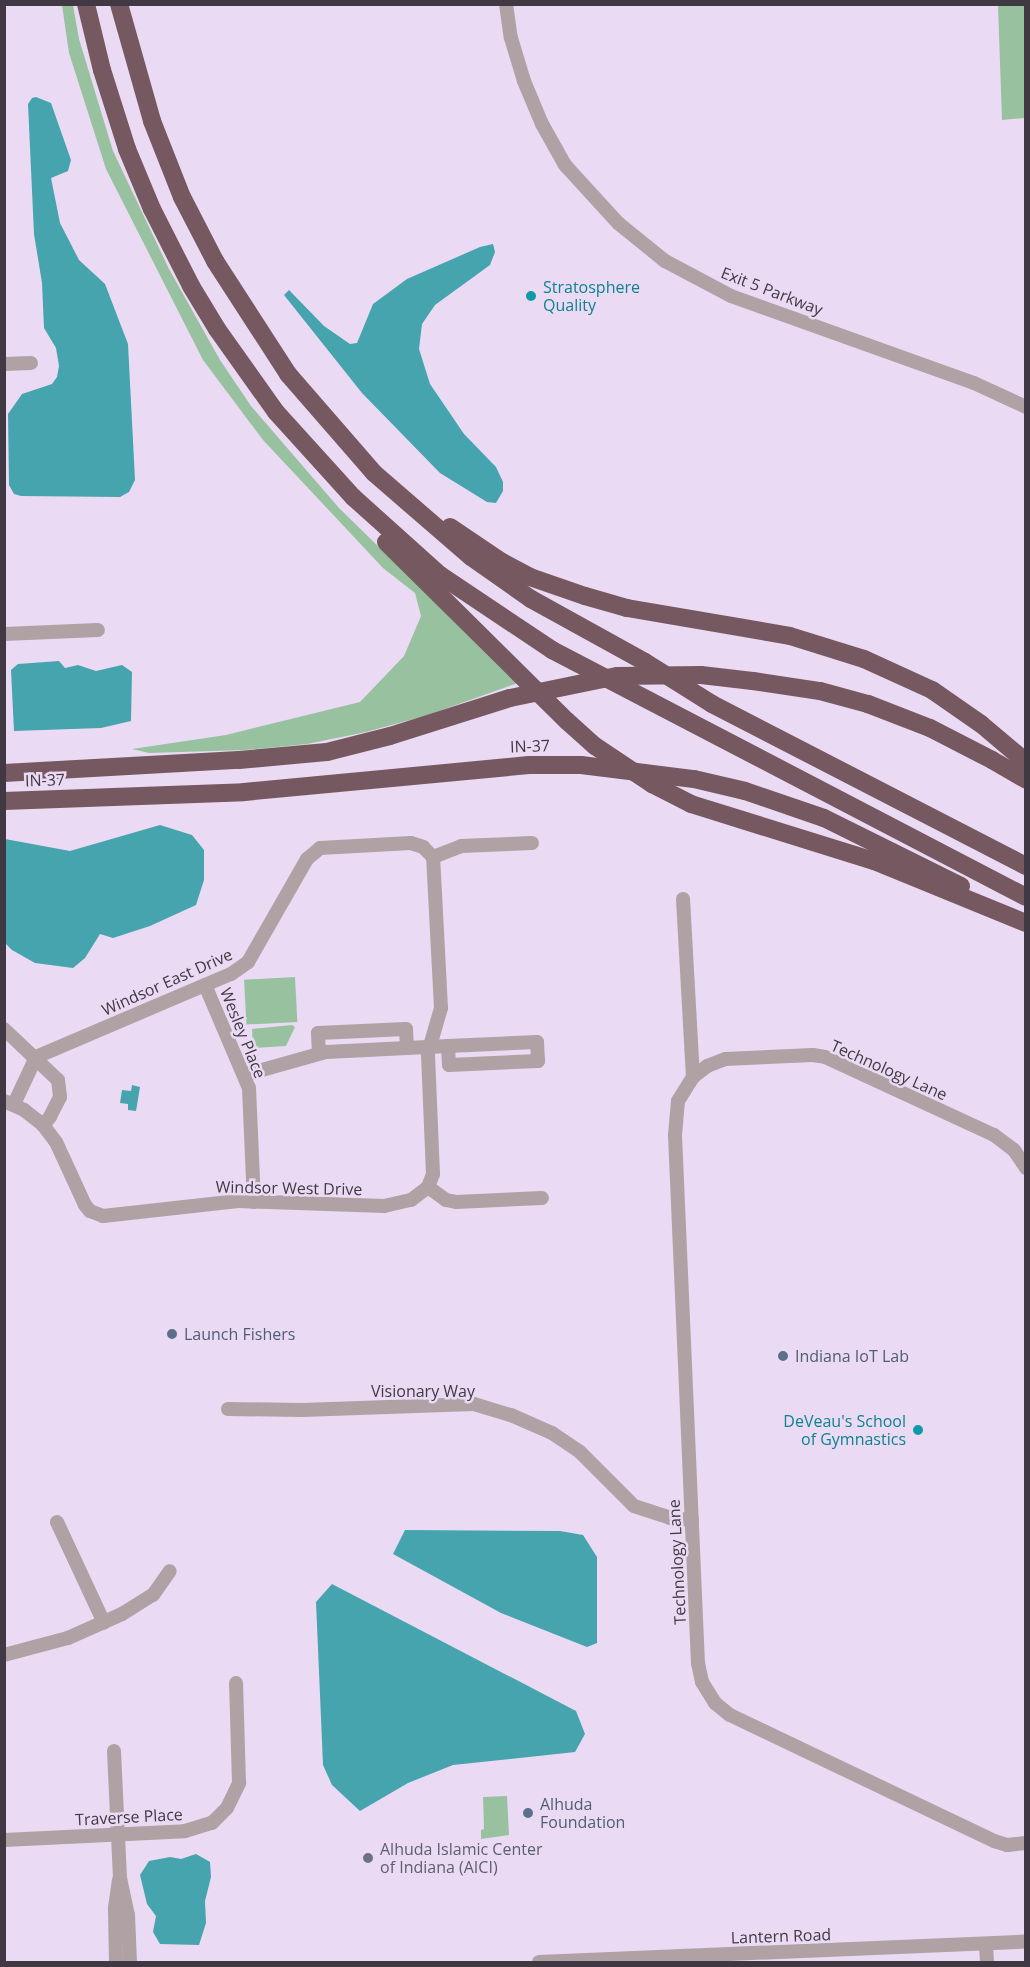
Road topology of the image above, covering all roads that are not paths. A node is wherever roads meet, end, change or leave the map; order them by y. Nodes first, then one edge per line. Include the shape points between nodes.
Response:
1 (86, 4) edge
2 (119, 4) edge
3 (506, 4) edge
4 (274, 354) junction
5 (31, 363) dead end
6 (4, 364) edge
7 (1026, 407) edge
8 (353, 497) junction
9 (98, 630) dead end
10 (4, 634) edge
11 (1026, 762) edge
12 (5, 773) edge
13 (1026, 780) edge
14 (55, 799) junction
15 (4, 801) edge
16 (4, 807) edge
17 (532, 843) dead end
18 (433, 857) junction
19 (1026, 866) edge
20 (1026, 897) edge
21 (683, 899) dead end
22 (1026, 922) edge
23 (205, 985) junction
24 (4, 1029) edge
25 (448, 1046) junction
26 (428, 1047) junction
27 (407, 1048) junction
28 (319, 1053) junction
29 (36, 1057) junction
30 (244, 1075) junction
31 (693, 1077) junction
32 (9, 1102) edge
33 (42, 1125) junction
34 (1007, 1143) junction
35 (1026, 1143) edge
36 (1025, 1166) edge
37 (428, 1187) junction
38 (542, 1198) dead end
39 (254, 1202) junction
40 (228, 1409) dead end
41 (692, 1520) junction
42 (57, 1522) dead end
43 (170, 1571) dead end
44 (104, 1623) junction
45 (4, 1655) edge
46 (236, 1683) dead end
47 (114, 1751) dead end
48 (117, 1834) junction
49 (4, 1840) edge
50 (1026, 1843) edge
51 (120, 1878) junction
52 (1026, 1942) edge
53 (986, 1944) junction
54 (661, 1960) edge
55 (676, 1960) edge
56 (117, 1962) edge
57 (130, 1962) edge
58 (539, 1962) edge
59 (987, 1962) edge

1 - 8 highway via 127,149 191,286 276,412
2 - 4 highway via 142,92 182,197 215,261
3 - 7 street, Exit 5 Parkway via 524,81 565,165 618,223 665,261 731,296 974,383
4 - 11 highway via 404,495 502,562 530,577 604,602 790,636 864,659 932,690
4 - 19 highway via 314,407 374,473 434,527 512,586 712,704
5 - 6 street
8 - 20 highway via 440,575 552,650
8 - 22 highway via 400,558 567,721 623,766 691,804 874,861
9 - 10 street
12 - 13 highway, IN-37, bridge via 327,752 510,698 617,676 701,675 820,691 868,704 930,728
14 - 15 highway, IN-37
14 - 16 highway
14 - 22 highway, IN-37, bridge via 305,788 529,765 581,765 694,779 753,793 824,818
17 - 18 street via 454,847
18 - 23 street, Windsor East Drive via 423,847 411,843 320,848 307,859 248,962
18 - 26 street via 441,1008
21 - 31 street
23 - 29 street, Windsor East Drive
23 - 30 street, Wesley Place
24 - 29 street
25 - 25 street via 537,1042 538,1061 449,1065
25 - 26 street
26 - 27 street
26 - 37 street via 433,1174
27 - 28 street
27 - 28 street via 406,1029 318,1032
28 - 30 street
29 - 32 street
29 - 33 street via 53,1073 60,1088 56,1107
30 - 39 street, Wesley Place via 250,1095
31 - 34 street, Technology Lane via 725,1059 825,1057
31 - 41 street, Technology Lane via 679,1096 675,1119
32 - 33 street, Windsor West Drive
33 - 39 street, Windsor West Drive via 56,1142 85,1205 96,1214 114,1216 212,1202
34 - 35 street
34 - 36 street, Technology Lane
37 - 38 street via 456,1202
37 - 39 street, Windsor West Drive via 411,1200 384,1206
40 - 41 street, Visionary Way via 474,1404 511,1415 552,1434 580,1452 634,1506 670,1518
41 - 50 street, Technology Lane via 699,1670 705,1689 718,1707 994,1841 1007,1845
42 - 44 street
43 - 44 street via 153,1595
44 - 45 street via 59,1641
46 - 48 street, Traverse Place via 240,1774 227,1808 212,1822 194,1830
47 - 48 street
48 - 49 street, Traverse Place
48 - 51 street
51 - 56 street via 115,1908
51 - 57 street via 128,1915
52 - 53 street, Lantern Road
53 - 55 street, Lantern Road
53 - 59 street
54 - 55 street, Lantern Road
54 - 58 street, Lantern Road

